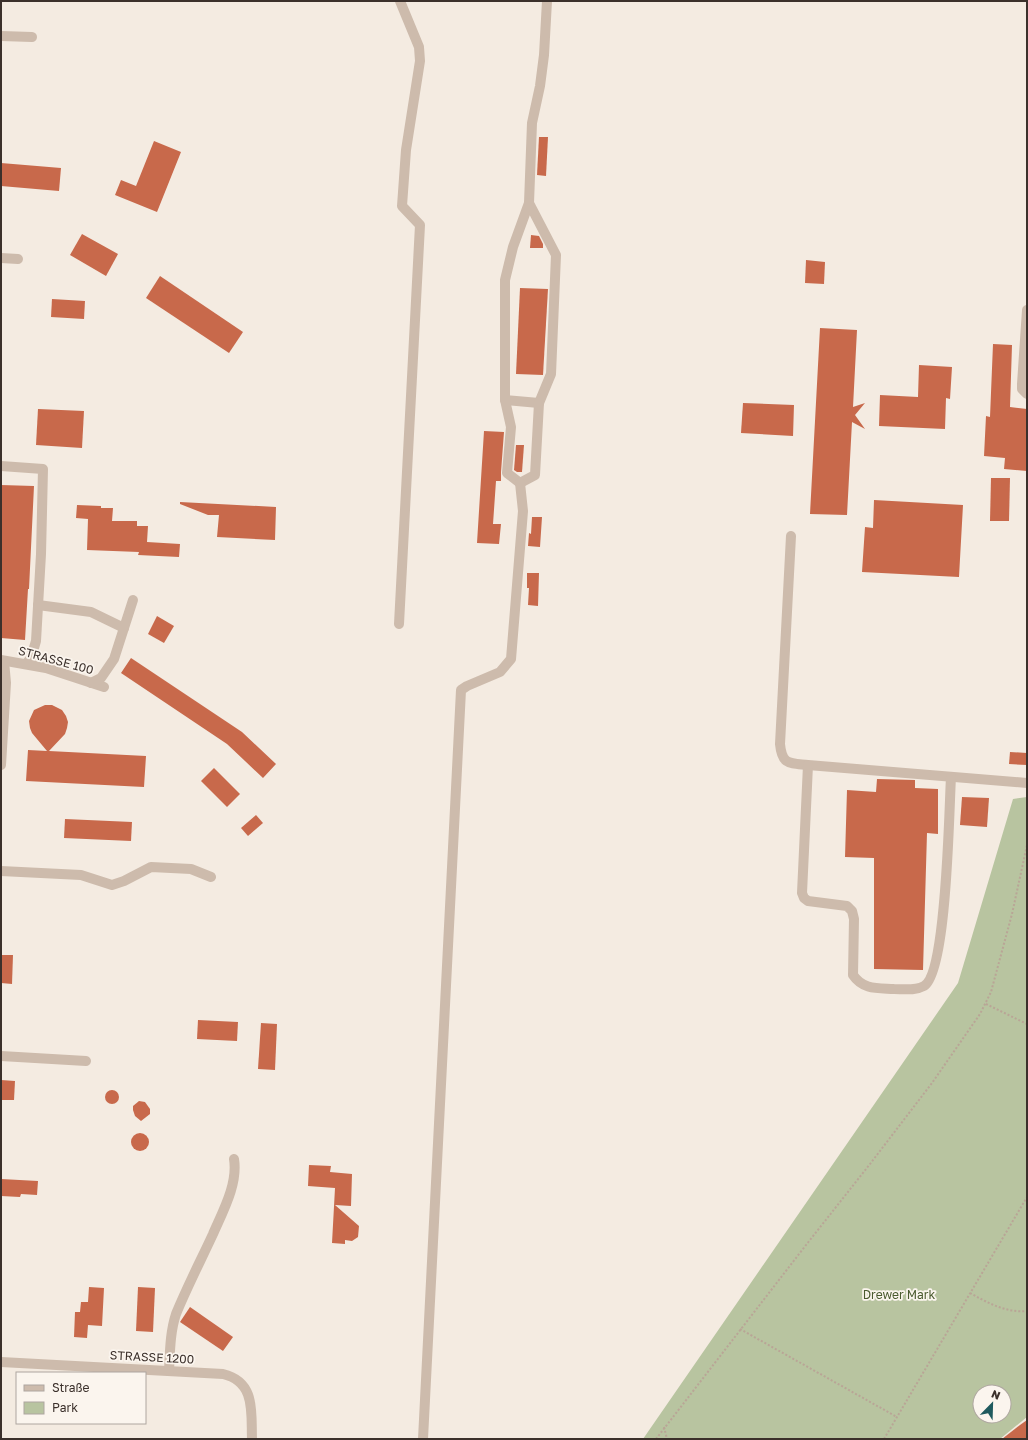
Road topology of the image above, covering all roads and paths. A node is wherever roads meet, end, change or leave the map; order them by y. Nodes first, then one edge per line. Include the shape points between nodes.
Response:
1 (400, 1) edge
2 (547, 1) edge
3 (1, 36) edge
4 (32, 37) dead end
5 (528, 203) junction
6 (1, 258) edge
7 (18, 259) dead end
8 (1027, 310) edge
9 (1027, 394) edge
10 (505, 400) junction
11 (539, 403) junction
12 (1, 466) edge
13 (520, 483) junction
14 (791, 536) dead end
15 (133, 600) dead end
16 (38, 605) junction
17 (399, 624) dead end
18 (124, 628) junction
19 (3, 660) edge
20 (26, 664) junction
21 (91, 682) junction
22 (104, 687) dead end
23 (1, 765) edge
24 (808, 765) junction
25 (951, 777) junction
26 (1027, 783) edge
27 (1027, 845) edge
28 (1, 871) edge
29 (211, 877) dead end
30 (986, 1004) junction
31 (1027, 1024) edge
32 (1, 1056) edge
33 (86, 1061) dead end
34 (234, 1159) dead end
35 (1027, 1197) edge
36 (970, 1293) junction
37 (1027, 1310) edge
38 (740, 1329) junction
39 (1, 1362) edge
40 (169, 1371) junction
41 (897, 1416) junction
42 (664, 1427) junction
43 (252, 1439) edge
44 (423, 1439) edge
45 (656, 1439) edge
46 (667, 1439) edge
47 (884, 1439) edge

1 - 17 street via 419,47 420,61 406,150 402,206 420,225
2 - 5 street via 544,55 532,123
3 - 4 street
5 - 10 street via 505,280
5 - 11 street via 556,255 551,374
6 - 7 street
8 - 9 street via 1022,384 1022,389
10 - 11 street
10 - 13 street via 511,427 507,473
11 - 13 street via 535,475
12 - 16 street via 43,469
13 - 44 street via 522,510 511,659 500,672 461,690
14 - 24 street via 780,744 785,761
15 - 18 street
16 - 18 street via 91,612
16 - 20 street via 36,641 31,658
18 - 21 street via 114,659 101,678
19 - 20 street, STRASSE 100
19 - 23 street via 6,683
20 - 21 street, STRASSE 100
21 - 22 street, STRASSE 100
24 - 25 street
24 - 25 street via 802,892 804,898 808,901 847,906 852,911 853,975 864,986 887,988 914,989 924,986 932,976 942,922
25 - 26 street
27 - 30 path via 1012,914
28 - 29 street via 81,875 112,885 151,867 191,869
30 - 31 path
30 - 38 path via 932,1083
32 - 33 street
34 - 40 street via 231,1188 224,1210 176,1315 170,1345
35 - 36 path
36 - 37 path via 993,1306 1017,1312
36 - 41 path
38 - 41 path
38 - 42 path
39 - 40 street, STRASSE 1200
40 - 43 street, STRASSE 1200 via 223,1374 234,1377 244,1385 251,1405
41 - 47 path
42 - 45 path
42 - 46 path

